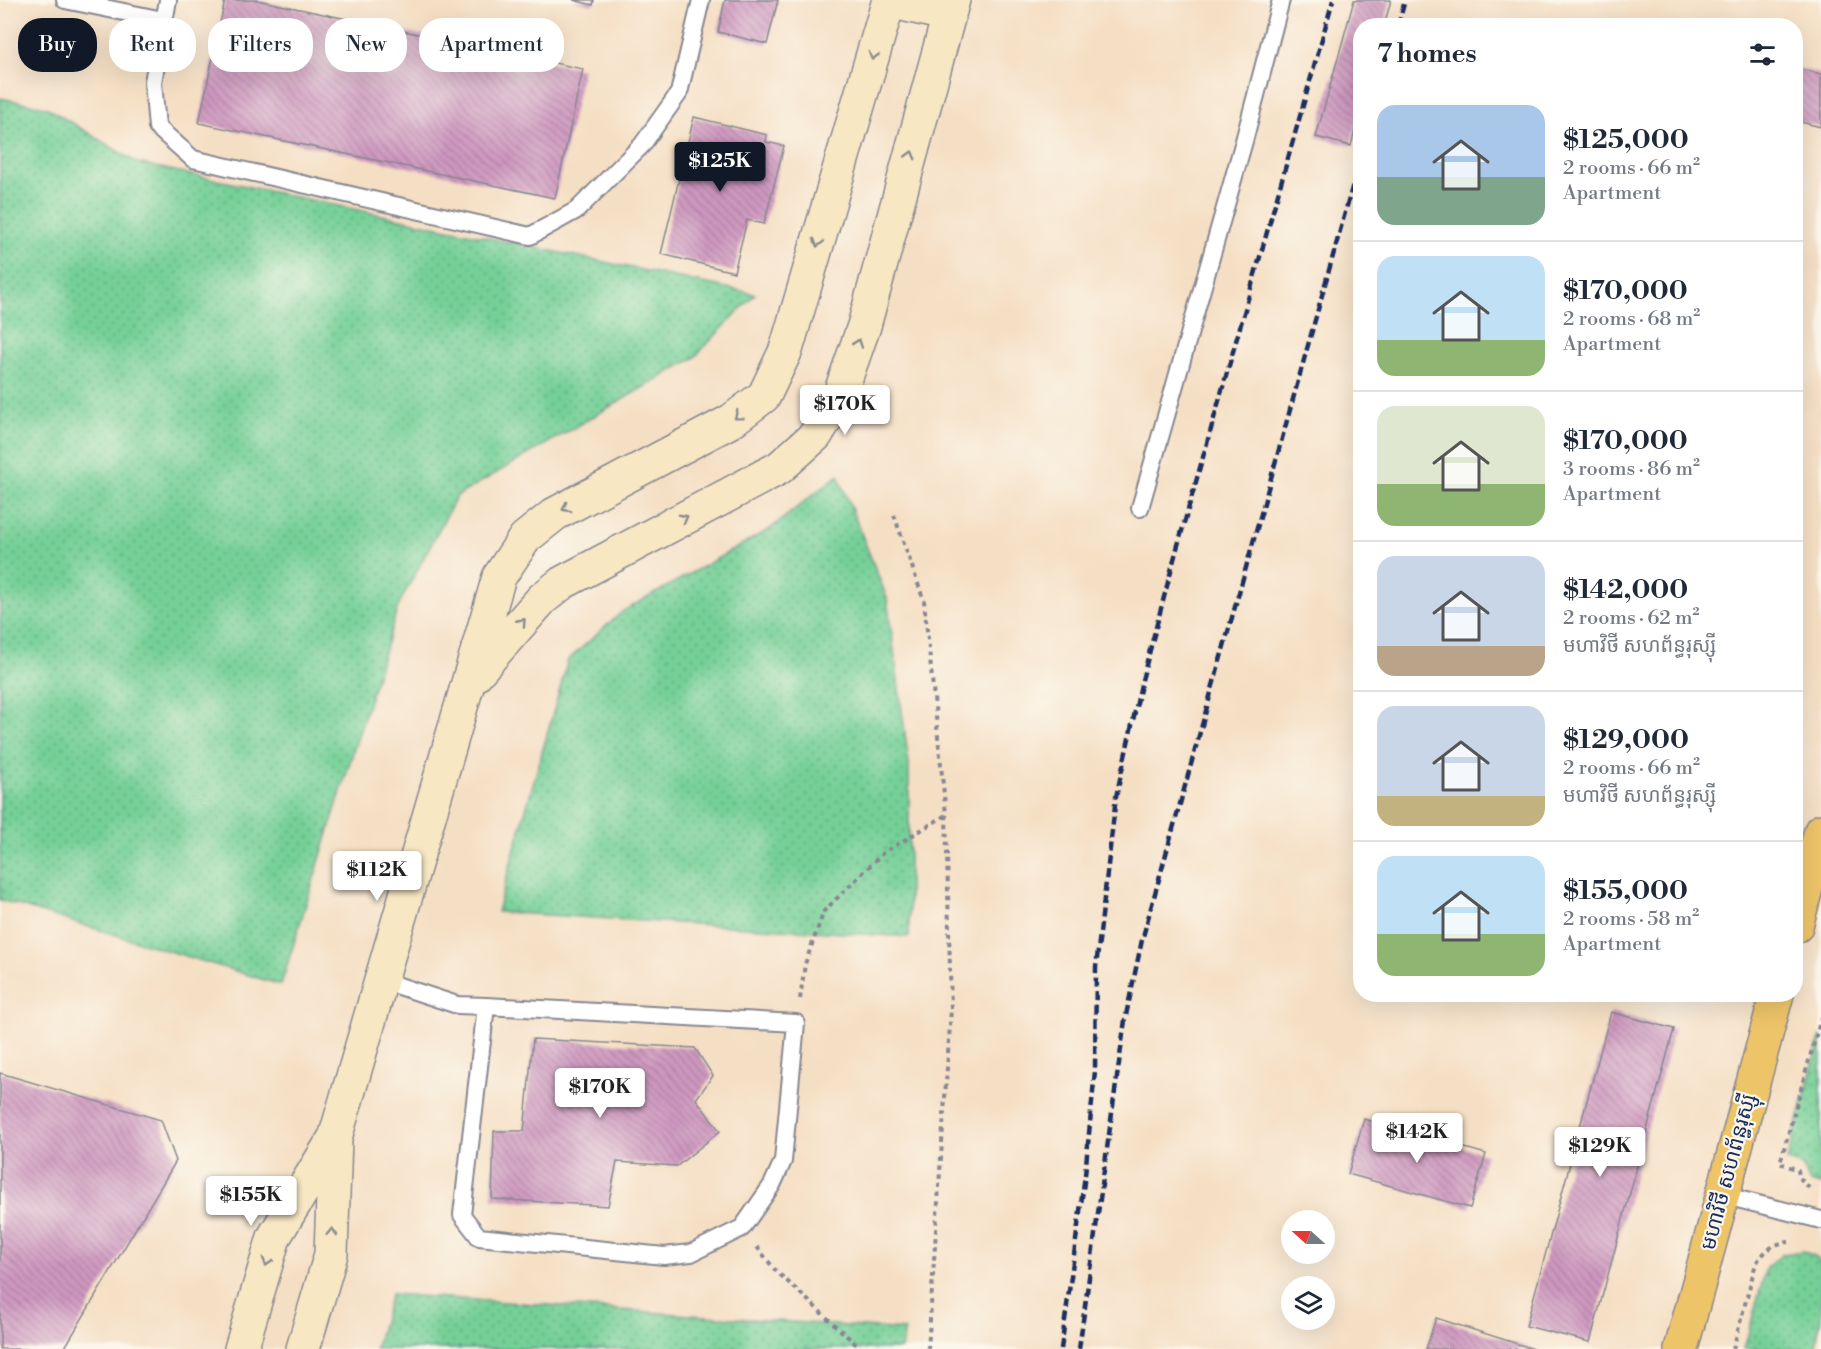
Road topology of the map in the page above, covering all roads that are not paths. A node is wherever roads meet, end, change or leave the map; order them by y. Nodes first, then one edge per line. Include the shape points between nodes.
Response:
1 (65, 0) edge
2 (168, 0) edge
3 (701, 0) edge
4 (1281, 0) edge
5 (889, 1) edge
6 (951, 8) edge
7 (153, 18) edge
8 (164, 18) edge
9 (155, 72) edge
10 (1140, 508) dead end
11 (469, 682) junction
12 (1821, 831) edge
13 (1816, 866) edge
14 (1803, 905) edge
15 (381, 980) junction
16 (1775, 1002) edge
17 (486, 1006) junction
18 (335, 1138) junction
19 (1722, 1195) junction
20 (1821, 1220) edge
21 (241, 1349) edge
22 (303, 1349) edge
23 (1681, 1349) edge

1 - 7 lane
2 - 8 lane
3 - 9 lane via 679,93 642,145 577,210 530,236 193,159 158,127
4 - 10 lane
5 - 6 street
5 -> 11 street via 786,350 764,396 731,421 555,514 525,538 499,577
11 -> 6 street via 542,599 562,583 779,468 816,435 839,398 864,326
11 - 15 street
12 - 13 highway
13 - 14 highway
15 - 17 lane via 457,1005
15 - 18 street
16 - 19 highway, មហាវិថី សហព័ន្ធរុស្ស៊ី
17 - 17 lane via 462,1215 479,1237 664,1256 691,1253 742,1228 772,1185 783,1161 796,1023
18 -> 21 street via 274,1237
22 -> 18 street via 331,1254
19 - 20 lane
19 - 23 highway, មហាវិថី សហព័ន្ធរុស្ស៊ី

